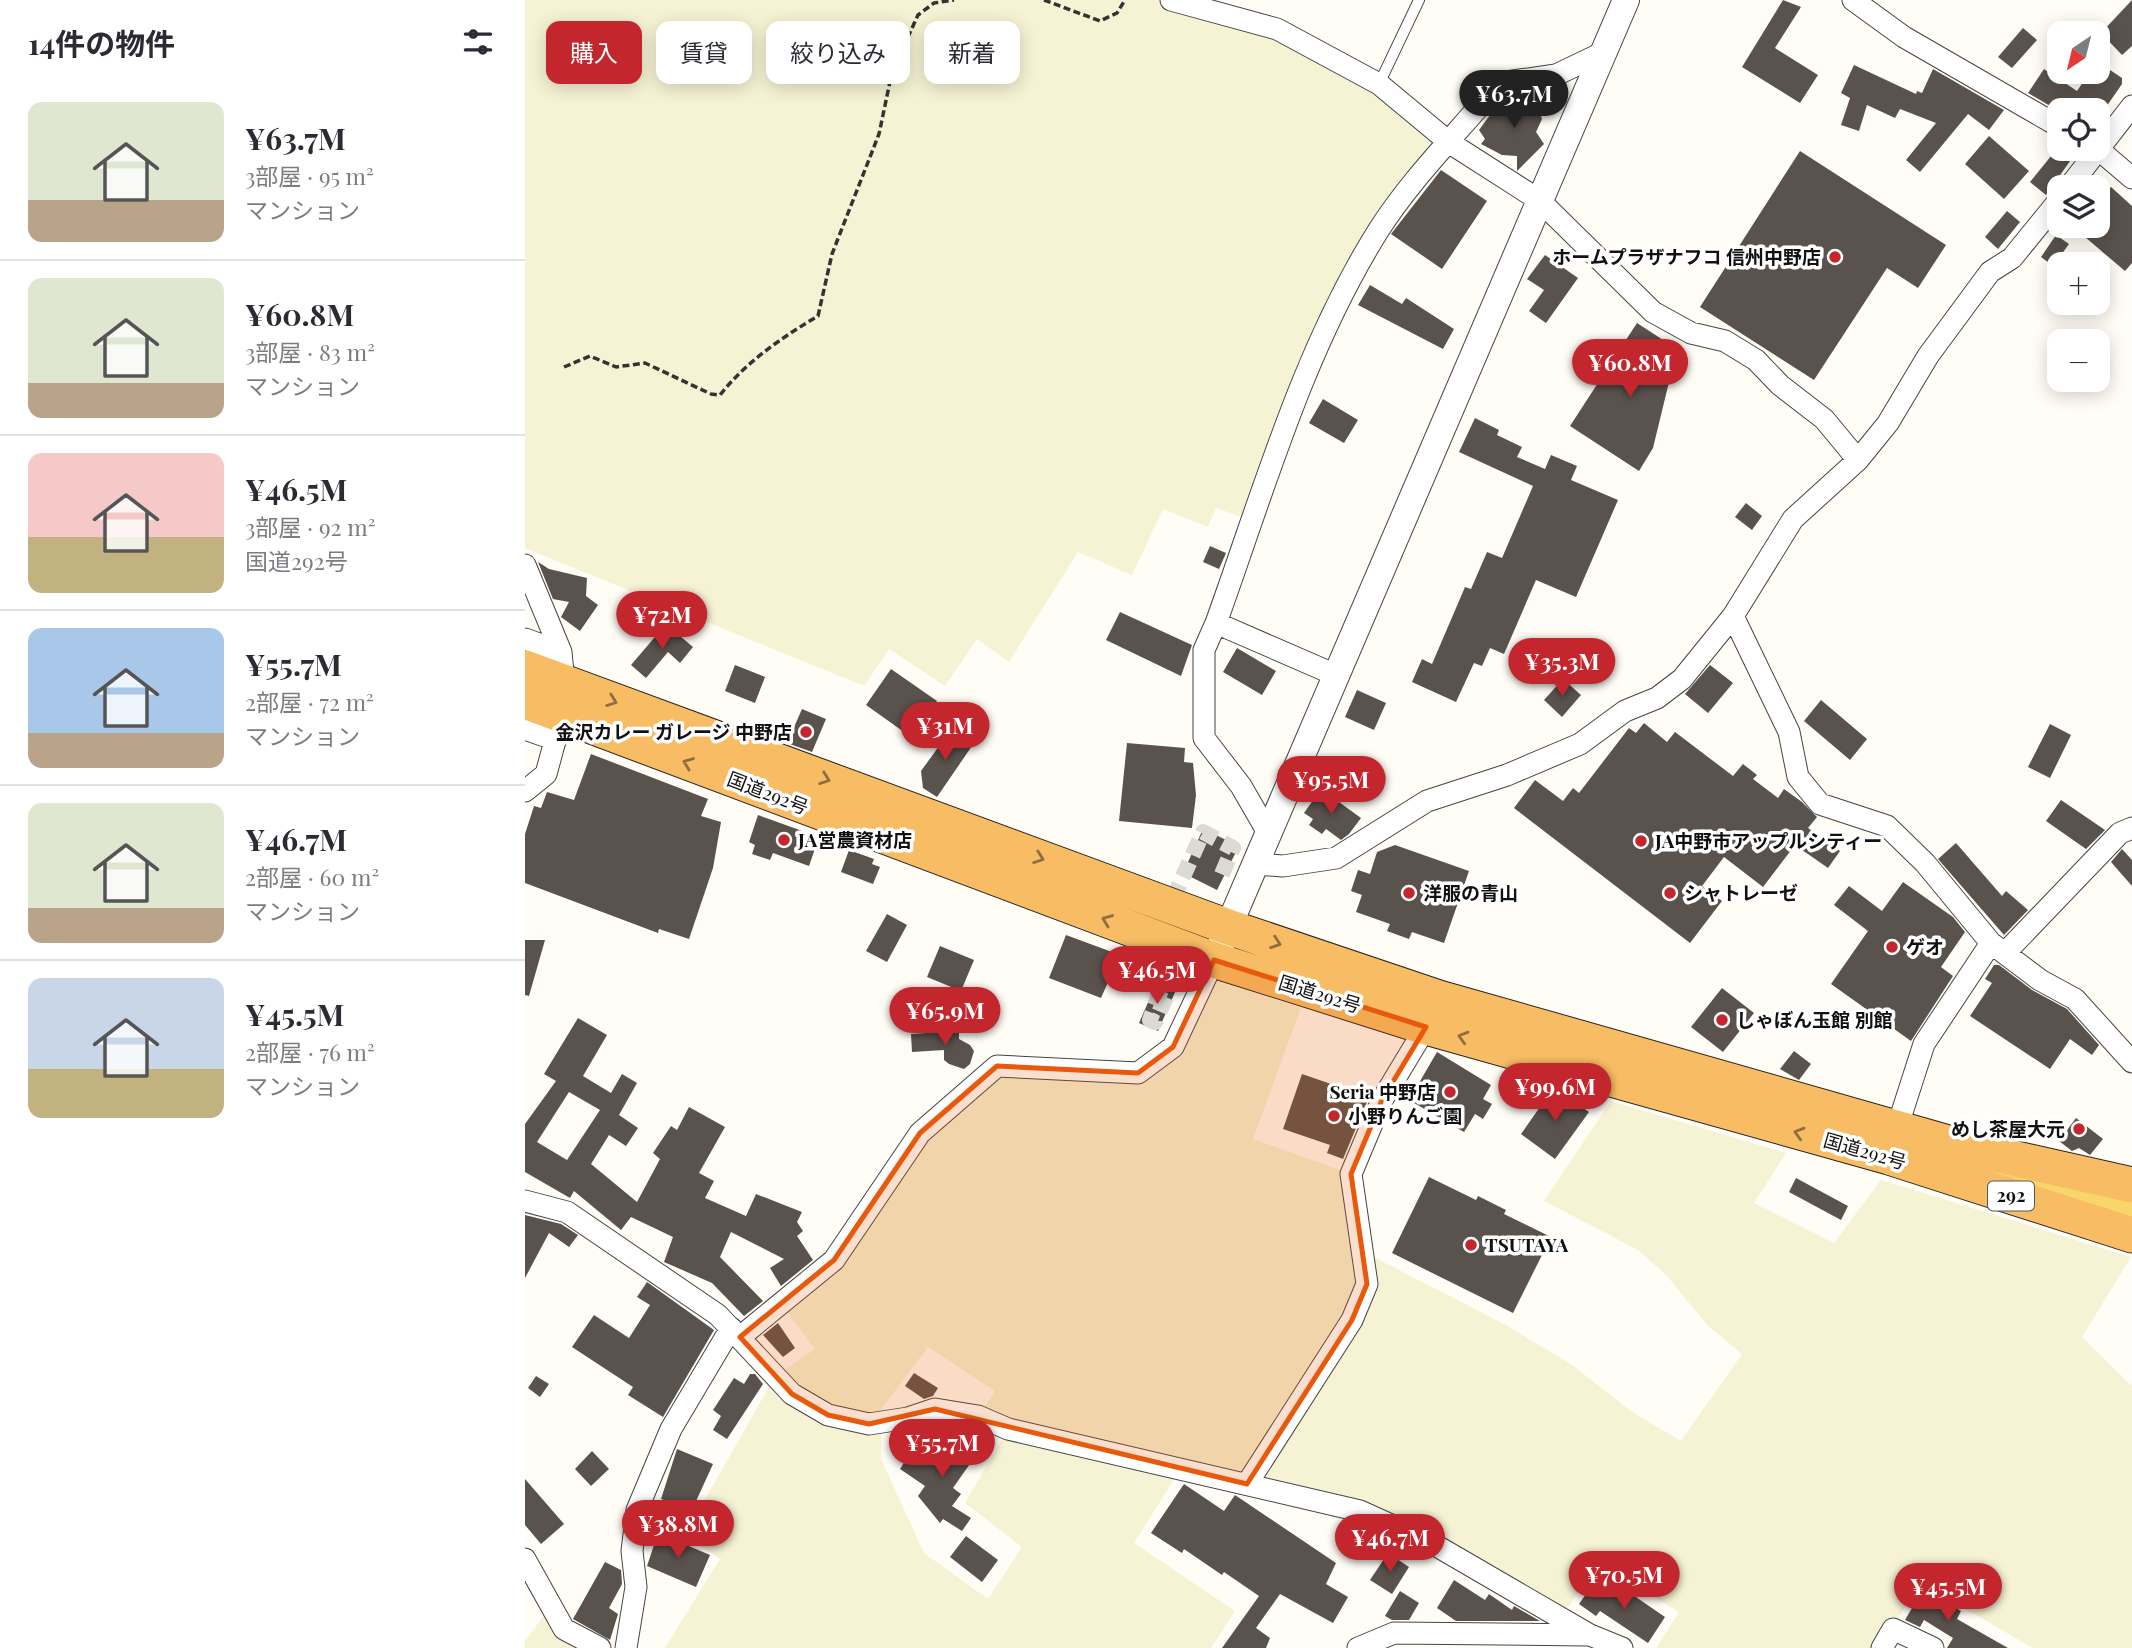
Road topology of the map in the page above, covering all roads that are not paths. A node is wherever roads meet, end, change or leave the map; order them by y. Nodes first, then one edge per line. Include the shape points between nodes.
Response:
1 (1171, 0) edge
2 (1419, 0) edge
3 (1626, 0) edge
4 (1853, 0) edge
5 (1604, 52) junction
6 (1379, 83) junction
7 (2132, 106) edge
8 (2047, 119) edge
9 (2110, 134) edge
10 (1450, 143) junction
11 (2110, 159) edge
12 (2089, 161) edge
13 (2078, 175) edge
14 (2132, 178) edge
15 (1539, 200) junction
16 (2047, 215) edge
17 (1858, 460) junction
18 (525, 565) edge
19 (1733, 616) junction
20 (1216, 623) junction
21 (525, 639) edge
22 (525, 668) edge
23 (1338, 676) junction
24 (561, 698) junction
25 (525, 701) edge
26 (525, 729) edge
27 (525, 791) edge
28 (2132, 828) edge
29 (1267, 831) junction
30 (1255, 864) junction
31 (1228, 927) junction
32 (1998, 948) junction
33 (1214, 960) junction
34 (1426, 1027) junction
35 (2132, 1062) edge
36 (1893, 1142) junction
37 (2132, 1185) edge
38 (525, 1201) edge
39 (2132, 1214) edge
40 (2132, 1235) edge
41 (736, 1332) junction
42 (1247, 1484) junction
43 (525, 1559) edge
44 (1590, 1635) junction
45 (600, 1648) edge
46 (626, 1648) edge
47 (1358, 1648) edge
48 (1622, 1648) edge
49 (1882, 1648) edge
50 (1933, 1648) edge

1 - 6 street via 1277,29
2 - 6 lane
3 - 5 street
4 - 8 street via 1904,37
5 - 10 street via 1556,75 1499,83
5 - 15 street
6 - 10 street
7 - 9 street
10 - 15 street
10 - 20 street via 1434,155 1378,231 1312,355
11 - 14 street
12 - 13 street
15 - 17 street via 1653,312 1691,333 1725,341 1756,360 1824,419
15 - 23 street
16 - 17 street via 2012,258 1990,272
17 - 19 street via 1793,519
18 - 24 street
19 - 30 street via 1682,679 1657,698 1625,710 1580,744 1507,775 1427,801 1336,858 1283,866
19 - 32 street via 1789,732 1798,777 1820,804 1887,826
20 - 23 street
20 - 29 street via 1204,650 1204,738 1241,786
21 - 24 street
22 - 24 highway, 国道292号 / 292
23 - 29 street
24 - 25 highway, 国道292号 / 292
24 - 26 street
24 - 27 street via 546,774
24 -> 31 highway, 国道292号 / 292
33 -> 24 highway, 国道292号 / 292
28 - 32 street via 2120,834
29 - 30 street
30 - 31 street
31 - 33 street
31 -> 36 highway, 国道292号 / 292
32 - 35 street via 2075,999
32 - 36 street via 1924,1044
33 - 34 highway, 国道292号 / 292
33 - 41 street via 1173,1047 1138,1073 997,1066 920,1133 834,1260
36 -> 34 highway, 国道292号 / 292
34 - 42 street via 1382,1100 1351,1174 1367,1284 1352,1320
36 - 37 highway, 国道292号 / 292
36 - 39 main road
36 - 40 highway, 国道292号 / 292
38 - 41 street via 567,1212
41 - 42 street via 792,1394 828,1415 869,1424 935,1409 978,1416 1008,1429
41 - 46 street via 671,1429 637,1510 632,1551 636,1587
42 - 44 street via 1360,1511 1434,1545
43 - 45 street via 564,1629
44 - 47 street via 1394,1633
44 - 48 street
49 - 50 street via 1893,1629

